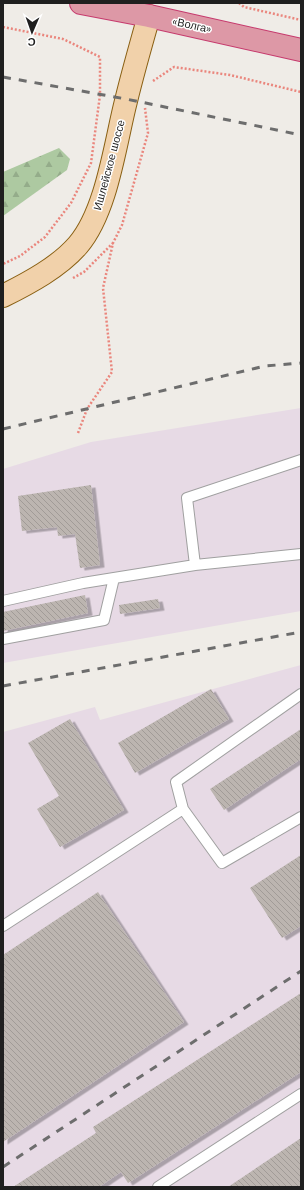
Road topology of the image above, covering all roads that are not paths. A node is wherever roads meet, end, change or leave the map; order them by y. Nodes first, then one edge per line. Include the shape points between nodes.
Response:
1 (81, 3) edge
2 (149, 16) junction
3 (301, 50) edge
4 (3, 296) edge
5 (301, 460) edge
6 (301, 554) edge
7 (195, 565) junction
8 (114, 578) junction
9 (3, 601) edge
10 (3, 639) edge
11 (301, 694) edge
12 (183, 809) junction
13 (301, 817) edge
14 (3, 926) edge
15 (301, 1094) edge
16 (158, 1187) edge

1 - 2 highway, «Волга»
2 - 3 highway, «Волга»
2 - 4 main road, Ишлейское шоссе via 102,198 92,224 78,245 58,263
5 - 7 lane via 187,498
6 - 7 lane
7 - 8 lane
8 - 9 lane
8 - 10 lane via 104,620
11 - 12 lane via 176,782
12 - 13 lane via 222,863
12 - 14 lane
15 - 16 lane

